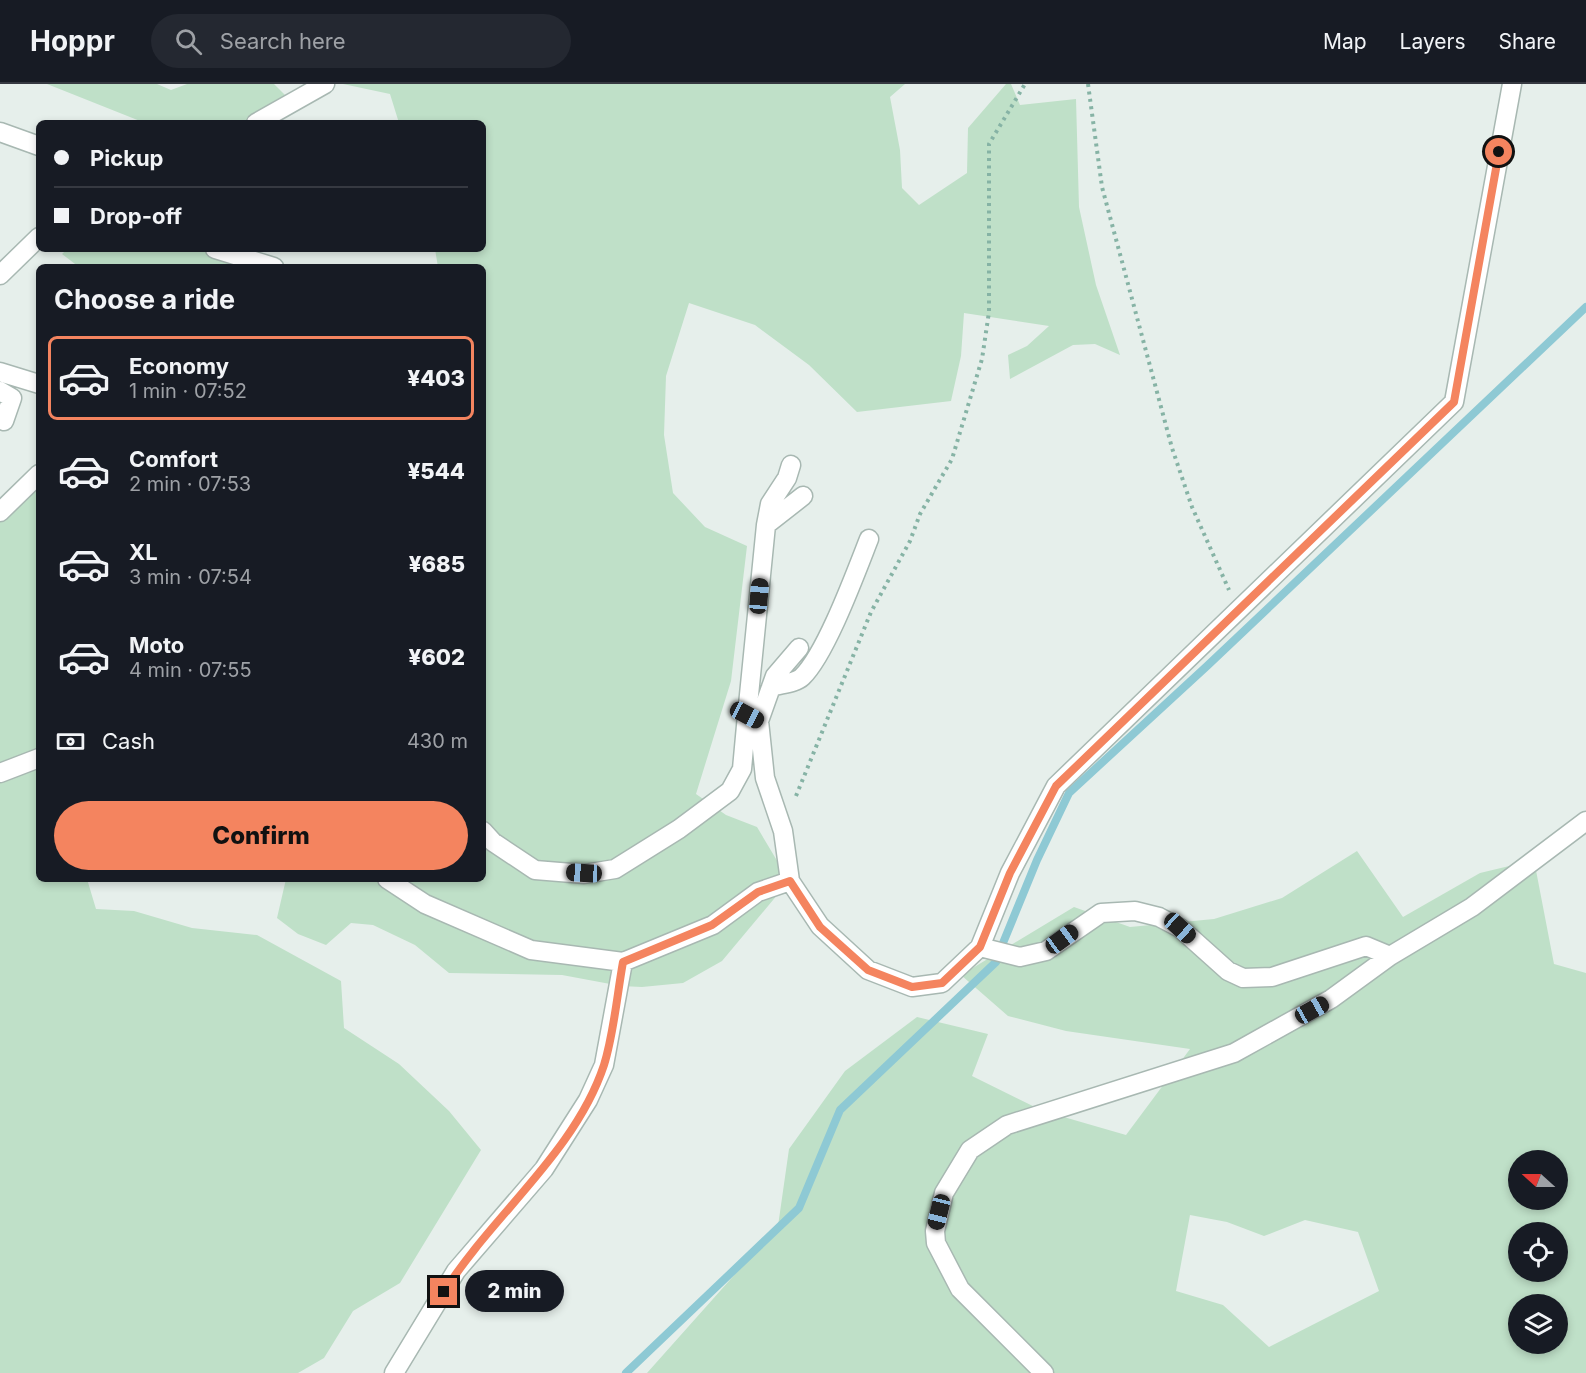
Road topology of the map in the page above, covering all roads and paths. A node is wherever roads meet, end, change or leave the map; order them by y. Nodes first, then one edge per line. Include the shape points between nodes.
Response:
1 (326, 84) edge
2 (1025, 84) edge
3 (1088, 84) edge
4 (1512, 84) edge
5 (261, 120) edge
6 (0, 132) edge
7 (36, 145) edge
8 (36, 240) edge
9 (225, 252) edge
10 (264, 264) edge
11 (0, 275) edge
12 (0, 372) edge
13 (36, 383) edge
14 (0, 391) edge
15 (4, 422) dead end
16 (791, 465) dead end
17 (36, 477) edge
18 (802, 496) dead end
19 (0, 512) edge
20 (766, 525) junction
21 (869, 539) dead end
22 (1238, 611) junction
23 (800, 648) dead end
24 (771, 687) junction
25 (753, 718) junction
26 (36, 759) edge
27 (0, 773) edge
28 (1586, 821) edge
29 (783, 831) junction
30 (486, 834) edge
31 (790, 881) junction
32 (392, 882) edge
33 (980, 947) junction
34 (1390, 956) junction
35 (623, 962) junction
36 (394, 1373) edge
37 (1044, 1373) edge

1 - 5 street
2 - 29 path via 989,144 989,312 982,359 952,459 871,612
3 - 22 path via 1102,187 1172,448 1192,507
4 - 22 street via 1454,402
6 - 7 street
8 - 11 street
9 - 10 street
12 - 13 street
14 - 15 street via 12,398
16 - 20 street via 770,504
17 - 19 street
18 - 20 street
20 - 25 street
21 - 24 street via 815,658 801,678
22 - 33 street via 1056,786 1010,873
23 - 24 street via 775,676
24 - 25 street
25 - 29 street via 765,778
25 - 30 street via 742,770 730,791 615,869 584,873 535,870
26 - 27 street
28 - 34 street via 1472,907
29 - 31 street
31 - 33 street via 820,927 868,970 912,987 942,983
31 - 35 street via 758,892 712,925
32 - 35 street via 425,904 531,950
33 - 34 street via 1020,957 1046,951 1101,913 1135,911 1180,928 1228,971 1243,978 1272,977 1366,946
34 - 37 street via 1331,999 1234,1053 1007,1125 970,1150 944,1193 936,1243 960,1289
35 - 36 street via 604,1065 588,1100 544,1169 456,1271

